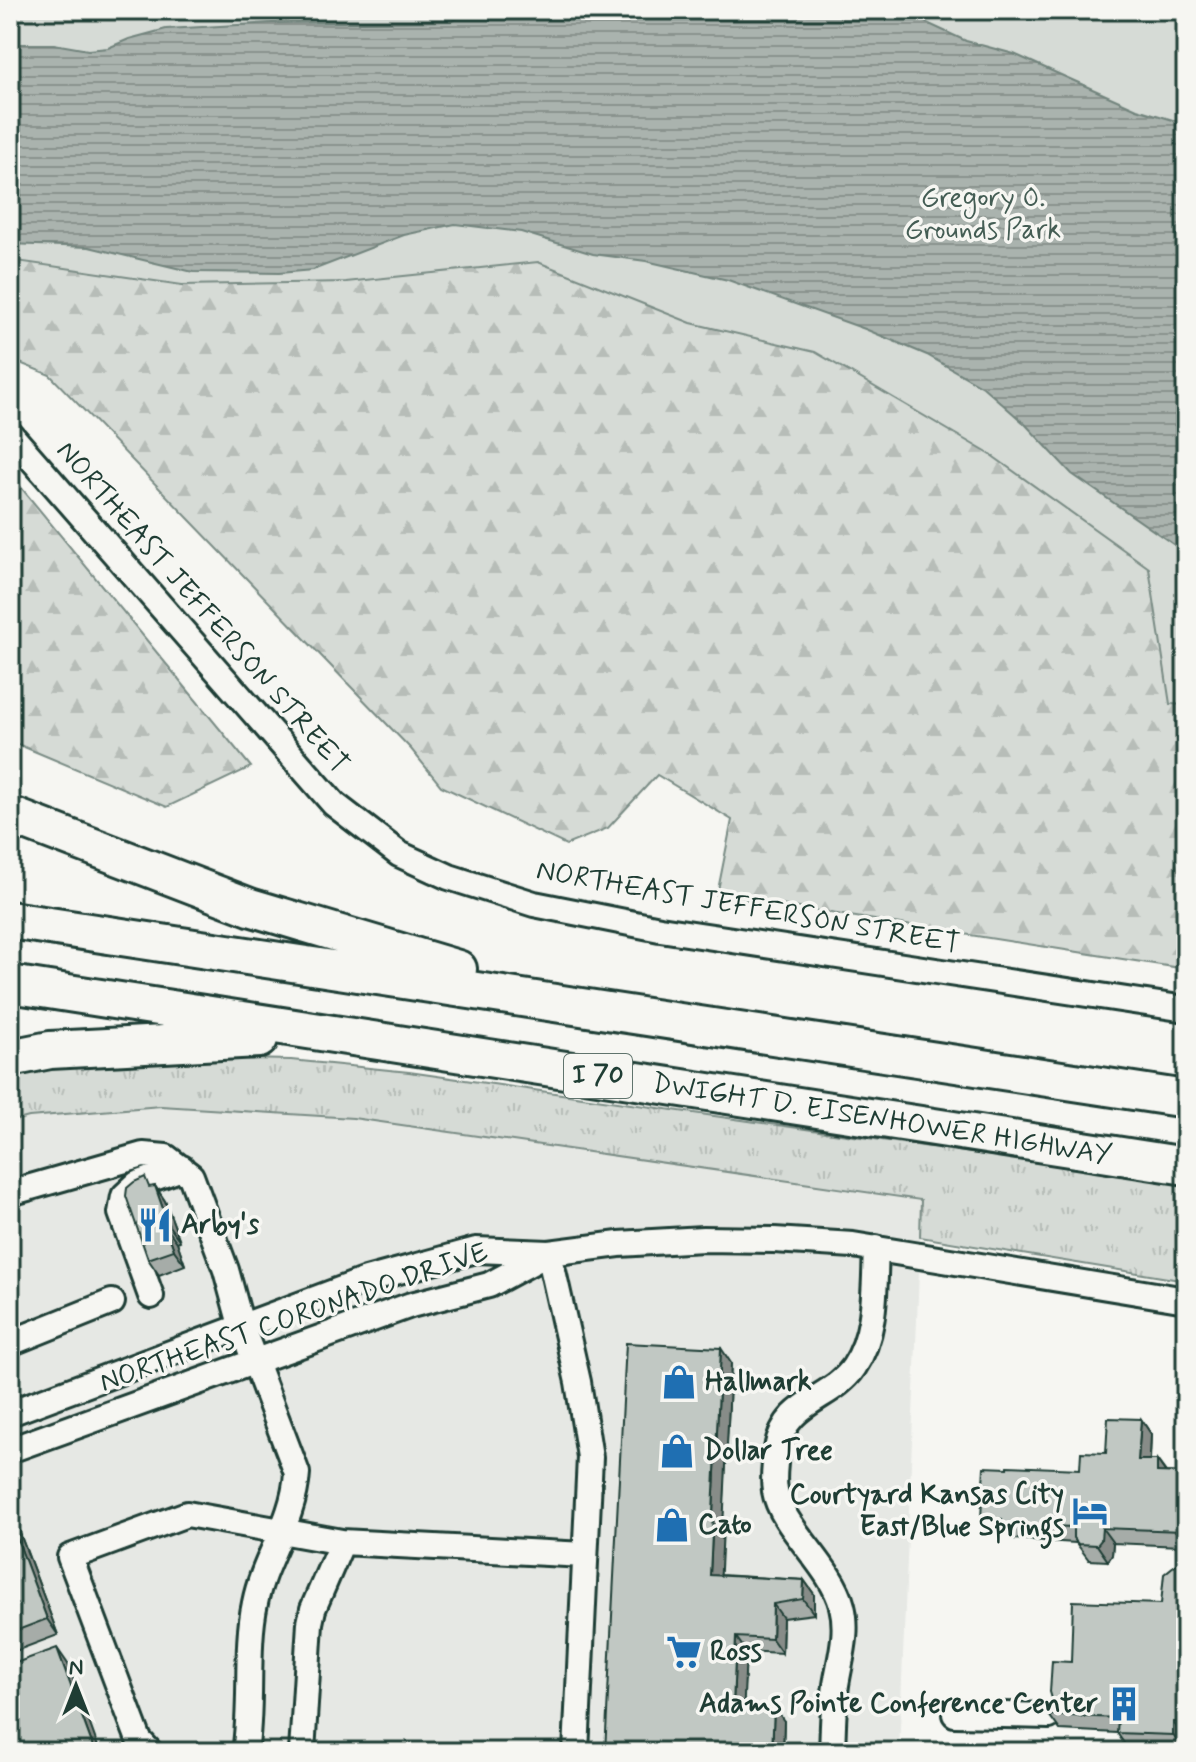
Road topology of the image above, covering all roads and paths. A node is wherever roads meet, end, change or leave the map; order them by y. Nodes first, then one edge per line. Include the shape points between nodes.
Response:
1 (10, 434) edge
2 (10, 815) edge
3 (10, 920) edge
4 (10, 984) edge
5 (582, 1006) junction
6 (1186, 1009) edge
7 (336, 1036) junction
8 (10, 1058) edge
9 (1186, 1099) edge
10 (1186, 1166) edge
11 (182, 1168) junction
12 (10, 1193) edge
13 (876, 1248) junction
14 (549, 1253) junction
15 (151, 1296) dead end
16 (1186, 1300) edge
17 (112, 1302) dead end
18 (241, 1325) junction
19 (10, 1343) edge
20 (255, 1361) junction
21 (10, 1413) edge
22 (10, 1450) edge
23 (282, 1531) junction
24 (342, 1542) junction
25 (585, 1555) junction
26 (955, 1714) dead end
27 (1049, 1716) edge
28 (150, 1752) edge
29 (245, 1752) edge
30 (302, 1752) edge
31 (576, 1752) edge
32 (832, 1752) edge

1 - 6 street, NORTHEAST JEFFERSON STREET via 334,804 399,854 449,877 562,910
2 - 5 highway via 250,907
3 - 5 highway, I 70
4 - 7 highway, DWIGHT D. EISENHOWER HIGHWAY / I 70
5 - 9 highway, I 70
7 - 8 highway via 50,1050
7 - 10 highway, DWIGHT D. EISENHOWER HIGHWAY / I 70
11 - 12 street via 166,1157 143,1155
11 - 15 street via 137,1184 124,1196 121,1213
11 - 18 street via 191,1176
13 - 14 street, NORTHEAST CORONADO DRIVE via 703,1239
13 - 16 street, NORTHEAST CORONADO DRIVE
13 - 32 street via 868,1340 853,1369 798,1409 777,1447 774,1490 780,1508 822,1565 842,1606 845,1636
14 - 18 street, NORTHEAST CORONADO DRIVE via 476,1250 366,1280
14 - 20 street, NORTHEAST CORONADO DRIVE via 489,1285 411,1305
14 - 25 street via 589,1442
17 - 19 street
18 - 20 street
18 - 21 street, NORTHEAST CORONADO DRIVE
20 - 22 street, NORTHEAST CORONADO DRIVE
20 - 23 street via 297,1473 296,1497
23 - 24 street
23 - 28 street via 187,1514 70,1557 139,1740
23 - 29 street via 253,1610
24 - 25 street
24 - 30 street via 310,1623
25 - 31 street
26 - 27 street

